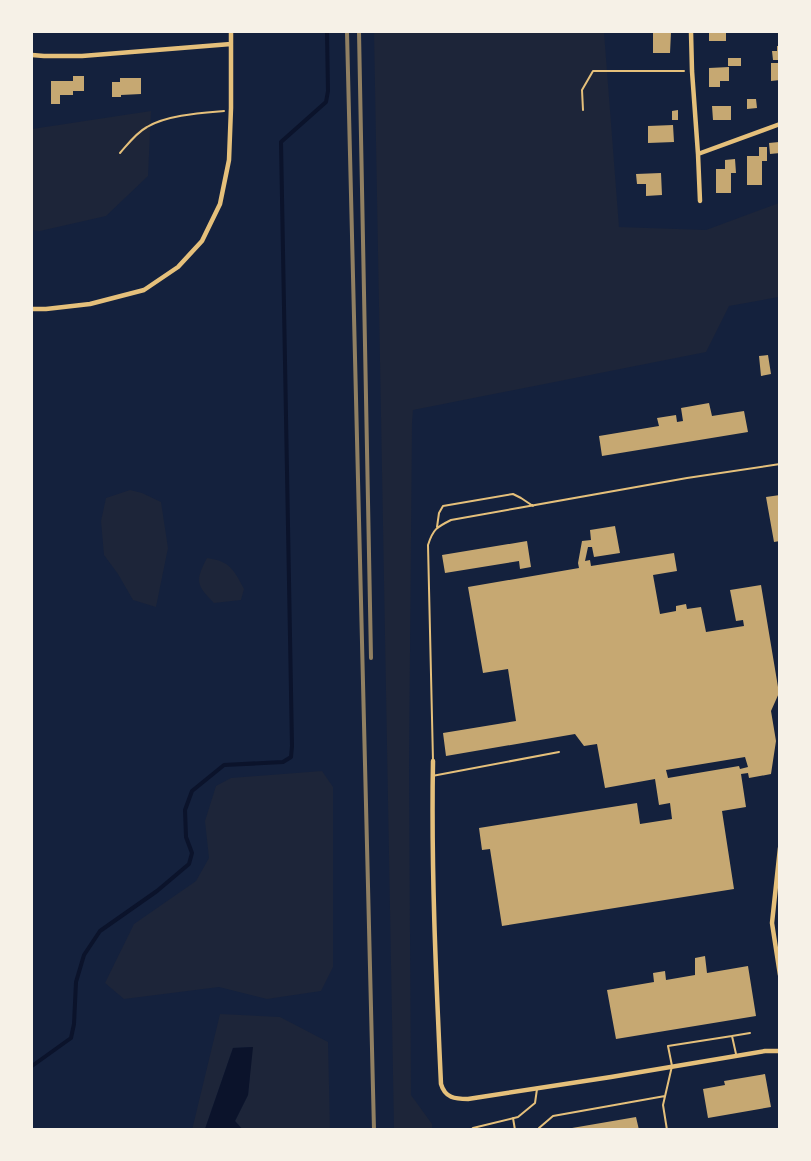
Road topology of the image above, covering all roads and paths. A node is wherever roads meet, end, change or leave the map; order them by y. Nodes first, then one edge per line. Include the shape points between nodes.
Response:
1 (231, 32) edge
2 (691, 32) edge
3 (231, 44) junction
4 (32, 55) edge
5 (692, 71) junction
6 (583, 110) dead end
7 (231, 111) junction
8 (780, 124) edge
9 (120, 153) dead end
10 (698, 154) junction
11 (700, 201) dead end
12 (32, 309) edge
13 (780, 464) edge
14 (533, 506) junction
15 (437, 527) junction
16 (559, 752) dead end
17 (433, 761) joint
18 (432, 776) junction
19 (780, 848) edge
20 (780, 975) edge
21 (750, 1033) dead end
22 (732, 1036) junction
23 (780, 1052) edge
24 (736, 1055) junction
25 (672, 1066) junction
26 (537, 1089) junction
27 (665, 1096) junction
28 (513, 1118) junction
29 (471, 1130) edge
30 (514, 1130) edge
31 (539, 1130) edge
32 (667, 1130) edge

1 - 3 street
2 - 5 street
3 - 4 street via 82,56
3 - 7 street
5 - 6 path via 593,71 582,90
5 - 10 street
7 - 9 path via 163,120 139,132
7 - 12 street via 229,160 220,204 202,241 178,267 144,290 90,304
8 - 10 street
10 - 11 street
13 - 14 lane
14 - 15 lane via 452,520
14 - 15 lane via 513,494 443,506
15 - 17 lane via 428,544
16 - 18 lane
17 - 18 street
18 - 26 street via 442,1090 451,1098 468,1099
19 - 20 street via 772,923
21 - 22 lane
22 - 24 lane
22 - 25 lane via 668,1046
23 - 24 street
24 - 25 street
25 - 26 street
25 - 27 lane
26 - 28 lane via 535,1103
27 - 31 lane via 553,1116
27 - 32 lane
28 - 29 lane
28 - 30 lane

